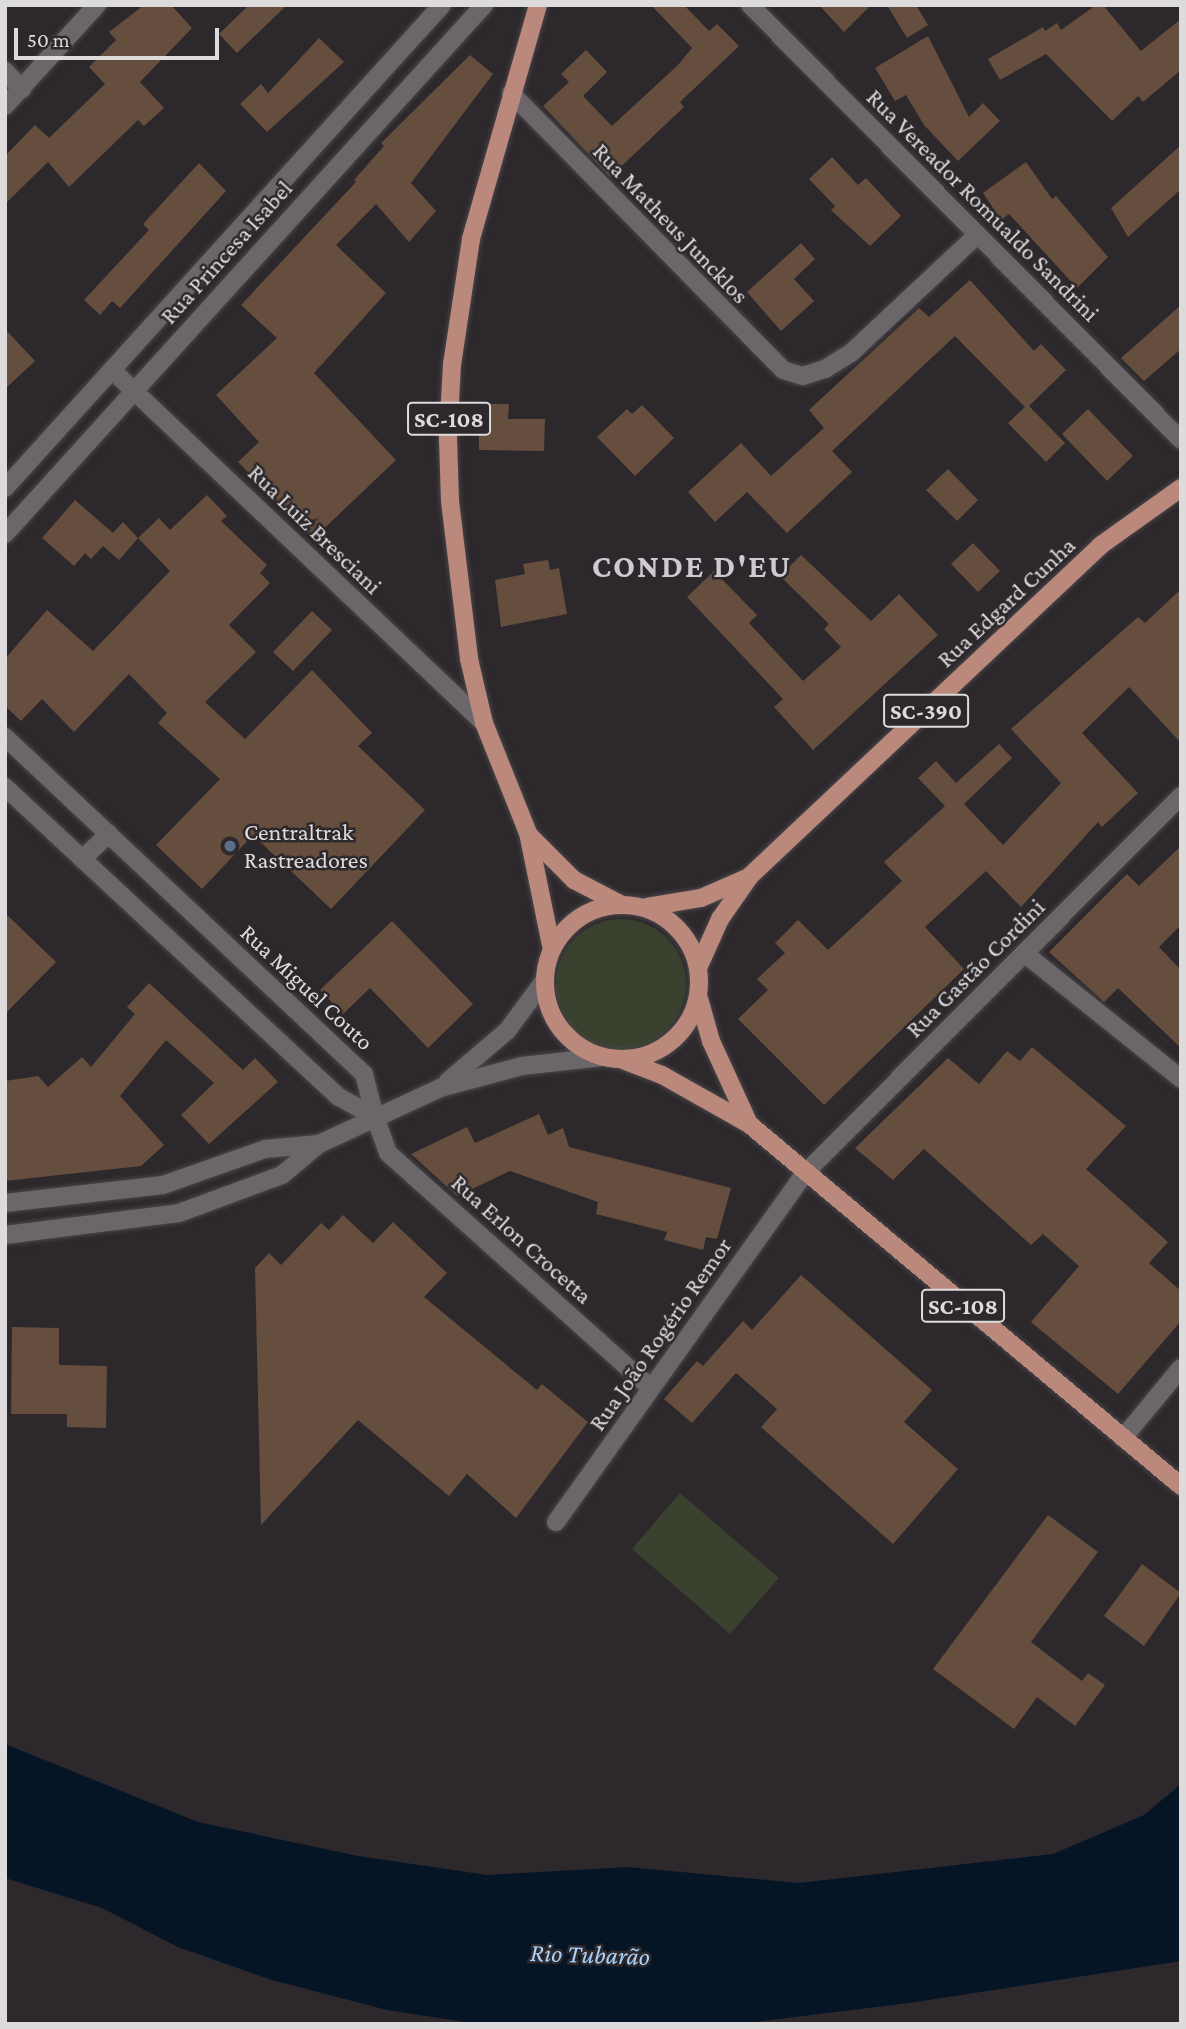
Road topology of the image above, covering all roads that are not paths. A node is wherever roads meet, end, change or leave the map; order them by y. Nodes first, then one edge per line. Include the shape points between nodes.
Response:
1 (97, 5) edge
2 (442, 5) edge
3 (484, 5) edge
4 (538, 5) edge
5 (750, 5) edge
6 (5, 71) edge
7 (22, 89) junction
8 (511, 93) junction
9 (5, 106) edge
10 (977, 234) junction
11 (112, 370) junction
12 (134, 390) junction
13 (1181, 440) edge
14 (5, 488) edge
15 (1181, 488) edge
16 (5, 534) edge
17 (484, 723) junction
18 (5, 737) edge
19 (5, 787) edge
20 (1181, 796) edge
21 (528, 833) junction
22 (109, 834) junction
23 (82, 859) junction
24 (750, 877) junction
25 (623, 905) junction
26 (643, 908) junction
27 (552, 950) junction
28 (1024, 953) junction
29 (698, 968) junction
30 (544, 981) junction
31 (698, 995) junction
32 (602, 1057) junction
33 (623, 1060) junction
34 (1181, 1079) edge
35 (440, 1087) junction
36 (375, 1117) junction
37 (749, 1124) junction
38 (319, 1144) junction
39 (804, 1174) junction
40 (99, 1195) junction
41 (5, 1203) edge
42 (101, 1226) junction
43 (5, 1235) edge
44 (1181, 1368) edge
45 (651, 1388) junction
46 (1123, 1438) junction
47 (1181, 1486) edge
48 (556, 1522) dead end

1 - 7 street
2 - 11 street, Rua Princesa Isabel
3 - 12 street, Rua Princesa Isabel
4 - 8 main road, SC-108
5 - 10 street, Rua Vereador Romualdo Sandrini
6 - 7 street
7 - 9 street
8 - 10 street, Rua Matheus Juncklos via 783,370 803,376 852,352
8 - 17 main road, SC-108 via 482,192 460,298 448,438 460,604
10 - 13 street, Rua Vereador Romualdo Sandrini
11 - 12 street, Rua Luiz Bresciani
11 - 14 street, Rua Princesa Isabel
12 - 16 street, Rua Princesa Isabel
12 - 17 street, Rua Luiz Bresciani
15 - 24 main road, Rua Edgard Cunha / SC-390 via 1101,545
17 - 21 main road, SC-108
18 - 22 street, Rua Miguel Couto
19 - 23 street
20 - 28 street, Rua Gastão Cordini
21 - 25 main road, SC-108 via 574,880
21 - 27 main road, SC-108
22 - 23 street
22 - 36 street, Rua Miguel Couto via 364,1074
23 - 36 street via 339,1097
24 - 26 main road, Rua Edgard Cunha / SC-390 via 702,898
24 - 29 main road, Rua Edgard Cunha / SC-390 via 720,919
25 - 26 main road
25 - 27 main road via 581,917
26 - 29 main road via 679,930
27 - 30 main road
28 - 34 street
28 - 39 street, Rua Gastão Cordini
29 - 31 main road
30 - 32 main road via 548,1006 560,1029 579,1047
30 - 35 street via 507,1031
31 - 33 main road via 689,1020 672,1041 649,1055
31 - 37 main road, SC-108 via 711,1041
32 - 33 main road
32 - 35 street via 522,1066
33 - 37 main road, SC-108 via 662,1075
35 - 36 street
36 - 38 street
36 - 45 street, Rua Erlon Crocetta via 388,1153
37 - 39 main road, SC-108
38 - 40 street via 265,1149 163,1185
38 - 42 street via 282,1175 198,1207
39 - 45 street, Rua João Rogério Remor
39 - 46 main road, SC-108
40 - 41 street
40 - 42 street
42 - 43 street
44 - 46 street
45 - 48 street, Rua João Rogério Remor
46 - 47 main road, SC-108

